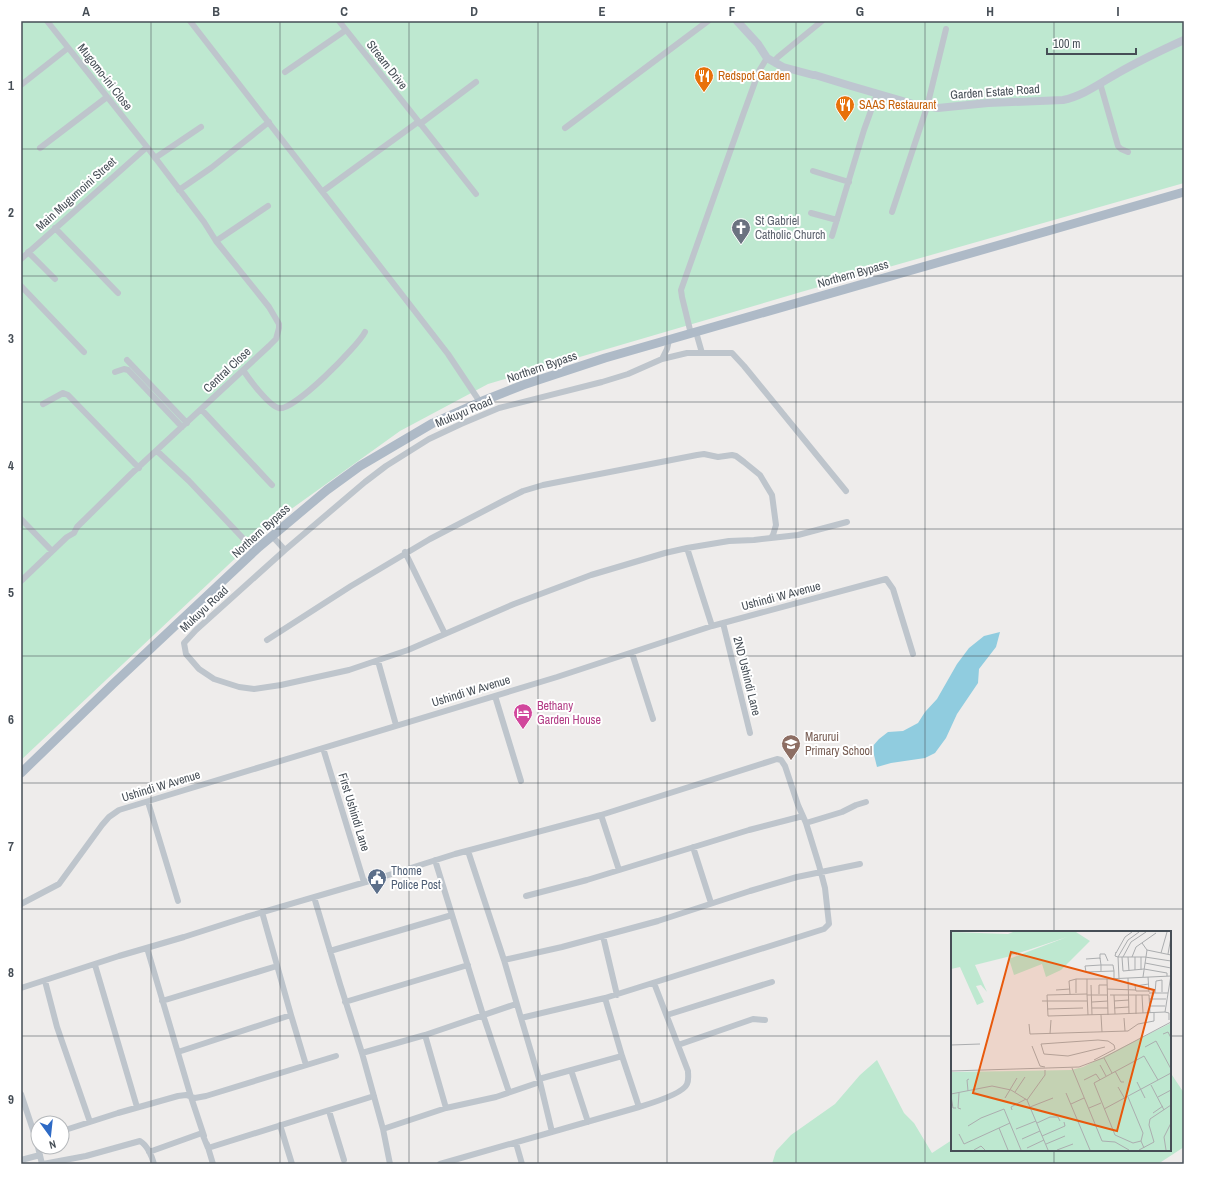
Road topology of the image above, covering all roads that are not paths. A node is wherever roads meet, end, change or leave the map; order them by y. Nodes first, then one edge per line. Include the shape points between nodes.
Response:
1 (48, 21) edge
2 (190, 21) edge
3 (339, 21) edge
4 (708, 21) edge
5 (737, 21) edge
6 (822, 21) edge
7 (346, 30) junction
8 (946, 30) dead end
9 (1184, 40) edge
10 (68, 48) junction
11 (767, 58) junction
12 (776, 64) junction
13 (285, 72) dead end
14 (476, 82) dead end
15 (1100, 83) junction
16 (21, 85) edge
17 (877, 94) junction
18 (107, 97) junction
19 (927, 107) junction
20 (269, 122) junction
21 (419, 123) junction
22 (200, 127) dead end
23 (565, 128) dead end
24 (147, 147) junction
25 (40, 148) dead end
26 (1128, 152) dead end
27 (155, 158) junction
28 (813, 171) dead end
29 (849, 182) junction
30 (179, 190) junction
31 (323, 191) junction
32 (1184, 192) edge
33 (476, 194) dead end
34 (268, 206) dead end
35 (892, 212) dead end
36 (811, 213) dead end
37 (837, 220) junction
38 (55, 228) junction
39 (832, 236) dead end
40 (216, 241) junction
41 (28, 252) junction
42 (21, 259) edge
43 (55, 279) dead end
44 (21, 286) edge
45 (118, 293) dead end
46 (365, 332) dead end
47 (694, 333) junction
48 (669, 340) junction
49 (84, 352) dead end
50 (702, 353) junction
51 (662, 359) junction
52 (127, 360) dead end
53 (243, 370) junction
54 (115, 372) dead end
55 (494, 396) junction
56 (480, 402) junction
57 (43, 404) dead end
58 (499, 408) junction
59 (201, 409) junction
60 (184, 425) junction
61 (157, 451) junction
62 (377, 455) junction
63 (386, 466) junction
64 (138, 468) junction
65 (272, 485) dead end
66 (846, 491) dead end
67 (21, 519) edge
68 (847, 522) dead end
69 (272, 536) junction
70 (771, 538) junction
71 (686, 548) junction
72 (285, 550) junction
73 (52, 551) junction
74 (255, 551) junction
75 (405, 552) junction
76 (21, 581) edge
77 (723, 623) junction
78 (712, 626) junction
79 (445, 634) junction
80 (267, 640) dead end
81 (632, 652) junction
82 (913, 654) dead end
83 (378, 661) junction
84 (495, 696) junction
85 (653, 719) dead end
86 (396, 725) junction
87 (750, 733) dead end
88 (323, 748) junction
89 (21, 773) edge
90 (521, 781) dead end
91 (148, 802) junction
92 (866, 802) dead end
93 (601, 815) junction
94 (803, 816) junction
95 (806, 823) junction
96 (693, 847) junction
97 (468, 851) junction
98 (435, 860) junction
99 (860, 864) dead end
100 (619, 870) junction
101 (821, 873) junction
102 (364, 882) junction
103 (526, 896) dead end
104 (314, 897) junction
105 (178, 901) dead end
106 (711, 903) junction
107 (21, 904) edge
108 (262, 912) junction
109 (452, 915) junction
110 (603, 936) junction
111 (146, 948) junction
112 (330, 951) junction
113 (504, 960) junction
114 (95, 965) junction
115 (468, 965) junction
116 (277, 966) junction
117 (45, 981) junction
118 (772, 982) dead end
119 (654, 983) junction
120 (21, 988) edge
121 (617, 995) junction
122 (605, 998) junction
123 (162, 1001) junction
124 (345, 1002) junction
125 (516, 1004) junction
126 (291, 1015) junction
127 (483, 1015) junction
128 (667, 1016) junction
129 (521, 1018) junction
130 (765, 1020) dead end
131 (425, 1035) junction
132 (678, 1046) junction
133 (178, 1052) junction
134 (362, 1052) junction
135 (336, 1056) dead end
136 (622, 1056) junction
137 (306, 1065) junction
138 (572, 1070) junction
139 (540, 1080) junction
140 (509, 1092) junction
141 (21, 1094) edge
142 (374, 1096) junction
143 (191, 1098) junction
144 (22, 1102) edge
145 (639, 1107) junction
146 (137, 1108) junction
147 (446, 1108) junction
148 (329, 1111) junction
149 (30, 1121) edge
150 (90, 1122) junction
151 (588, 1122) junction
152 (280, 1126) junction
153 (70, 1128) edge
154 (383, 1129) junction
155 (552, 1132) junction
156 (516, 1143) junction
157 (208, 1148) junction
158 (149, 1152) junction
159 (40, 1155) joint
160 (21, 1160) edge
161 (344, 1160) dead end
162 (43, 1164) edge
163 (154, 1164) edge
164 (213, 1164) edge
165 (292, 1164) edge
166 (390, 1164) edge
167 (440, 1164) edge
168 (522, 1164) edge

1 - 10 street, Mugomo-ini Close
2 - 20 street
3 - 7 street, Stream Drive
4 - 23 street
5 - 11 street, Garden Estate Road
6 - 12 street via 778,57
7 - 13 street
7 - 21 street, Stream Drive
8 - 19 street
9 - 15 street, Garden Estate Road
10 - 16 street
10 - 18 street, Mugomo-ini Close
11 - 12 street, Garden Estate Road
11 - 47 street via 759,71 681,290
12 - 17 street, Garden Estate Road
14 - 21 street
15 - 19 street, Garden Estate Road via 1063,100
15 - 26 street via 1118,146
17 - 19 street, Garden Estate Road
17 - 29 street
18 - 24 street, Mugomo-ini Close
18 - 25 street
19 - 35 street
20 - 30 street
20 - 31 street
21 - 31 street
21 - 33 street, Stream Drive
22 - 27 street
24 - 27 street, Central Close
24 - 38 street, Main Mugumoini Street
27 - 30 street, Central Close
28 - 29 street
29 - 37 street
30 - 40 street, Central Close
31 - 56 street via 448,354
32 - 47 main road, Northern Bypass
34 - 40 street
36 - 37 street
37 - 39 street
38 - 41 street, Main Mugumoini Street
38 - 45 street
40 - 53 street, Central Close via 270,307 279,324 276,338
41 - 42 street, Main Mugumoini Street
41 - 43 street
44 - 49 street
46 - 53 street via 347,356 298,400 283,408 272,405
47 - 48 main road, Northern Bypass
47 - 50 street
48 - 51 street
48 - 55 main road, Northern Bypass via 590,362
50 - 51 street, Mukuyu Road via 687,353
50 - 66 street, Mukuyu Road via 730,352 736,356
51 - 58 street, Mukuyu Road via 613,379
52 - 60 street
53 - 59 street, Central Close
54 - 60 street via 128,370
55 - 56 main road, Northern Bypass
55 - 58 street
56 - 62 main road, Northern Bypass via 433,423
57 - 64 street via 63,393 68,395
58 - 63 street, Mukuyu Road via 437,435
59 - 60 street, Central Close
59 - 65 street
60 - 61 street, Central Close
61 - 64 street, Central Close
61 - 74 street
62 - 63 street
62 - 69 main road, Northern Bypass via 327,490
63 - 72 street, Mukuyu Road
64 - 73 street, Central Close
67 - 73 street
68 - 70 street, Mukuyu Road via 798,535
69 - 72 street
69 - 74 main road, Northern Bypass
70 - 71 street, Mukuyu Road
70 - 75 street via 776,525 774,505 770,490 760,475 736,456 716,457 704,454 523,491
71 - 78 street
71 - 79 street, Mukuyu Road via 557,587
72 - 83 street, Mukuyu Road via 187,638 184,646 186,654 199,669 214,679 254,689 328,676
73 - 76 street, Central Close
74 - 89 main road, Northern Bypass
75 - 79 street
75 - 80 street
77 - 78 street, Ushindi W Avenue
77 - 82 street, Ushindi W Avenue via 886,579 892,589
77 - 87 street, 2ND Ushindi Lane
78 - 81 street, Ushindi W Avenue
79 - 83 street, Mukuyu Road
81 - 84 street, Ushindi W Avenue
81 - 85 street
83 - 86 street
84 - 86 street, Ushindi W Avenue
84 - 90 street
86 - 88 street, Ushindi W Avenue
88 - 91 street, Ushindi W Avenue
88 - 102 street, First Ushindi Lane
91 - 105 street
91 - 107 street, Ushindi W Avenue via 114,813 102,825 59,884
92 - 95 street
93 - 94 street via 779,759 785,766
93 - 97 street
93 - 100 street
94 - 95 street
94 - 96 street
95 - 101 street
96 - 100 street
96 - 106 street
97 - 98 street
97 - 113 street
98 - 102 street
98 - 109 street
99 - 101 street
100 - 103 street
101 - 106 street via 797,877
101 - 119 street via 828,916 828,925 824,929
102 - 104 street
104 - 108 street
104 - 112 street
106 - 110 street via 674,917
108 - 111 street
108 - 116 street
109 - 112 street
109 - 115 street
110 - 113 street
110 - 121 street
111 - 114 street
111 - 123 street
112 - 124 street
113 - 125 street
114 - 117 street
114 - 146 street
115 - 124 street
115 - 127 street
116 - 123 street
116 - 126 street
117 - 120 street
117 - 150 street via 57,1027
118 - 128 street
119 - 121 street
119 - 128 street
121 - 122 street
122 - 129 street
122 - 136 street
123 - 133 street
124 - 134 street
125 - 127 street
125 - 129 street
126 - 133 street
126 - 137 street
127 - 131 street
127 - 140 street
128 - 132 street
129 - 139 street
130 - 132 street via 753,1019
131 - 134 street
131 - 147 street
132 - 145 street via 688,1071 687,1083 682,1089
133 - 143 street
134 - 142 street
135 - 137 street
136 - 138 street
136 - 145 street
137 - 143 street via 206,1096
138 - 139 street
138 - 151 street
139 - 140 street
139 - 155 street
140 - 147 street
141 - 144 street
142 - 148 street
142 - 154 street
143 - 146 street via 183,1095
143 - 157 street
144 - 149 street
145 - 151 street
146 - 150 street
147 - 154 street
148 - 152 street
148 - 161 street
150 - 153 street
151 - 155 street
152 - 157 street
152 - 165 street
154 - 166 street
155 - 156 street
156 - 167 street
156 - 168 street
157 - 158 street via 202,1133
157 - 164 street
158 - 162 street via 140,1141 86,1156
158 - 163 street
159 - 160 street
159 - 162 street

